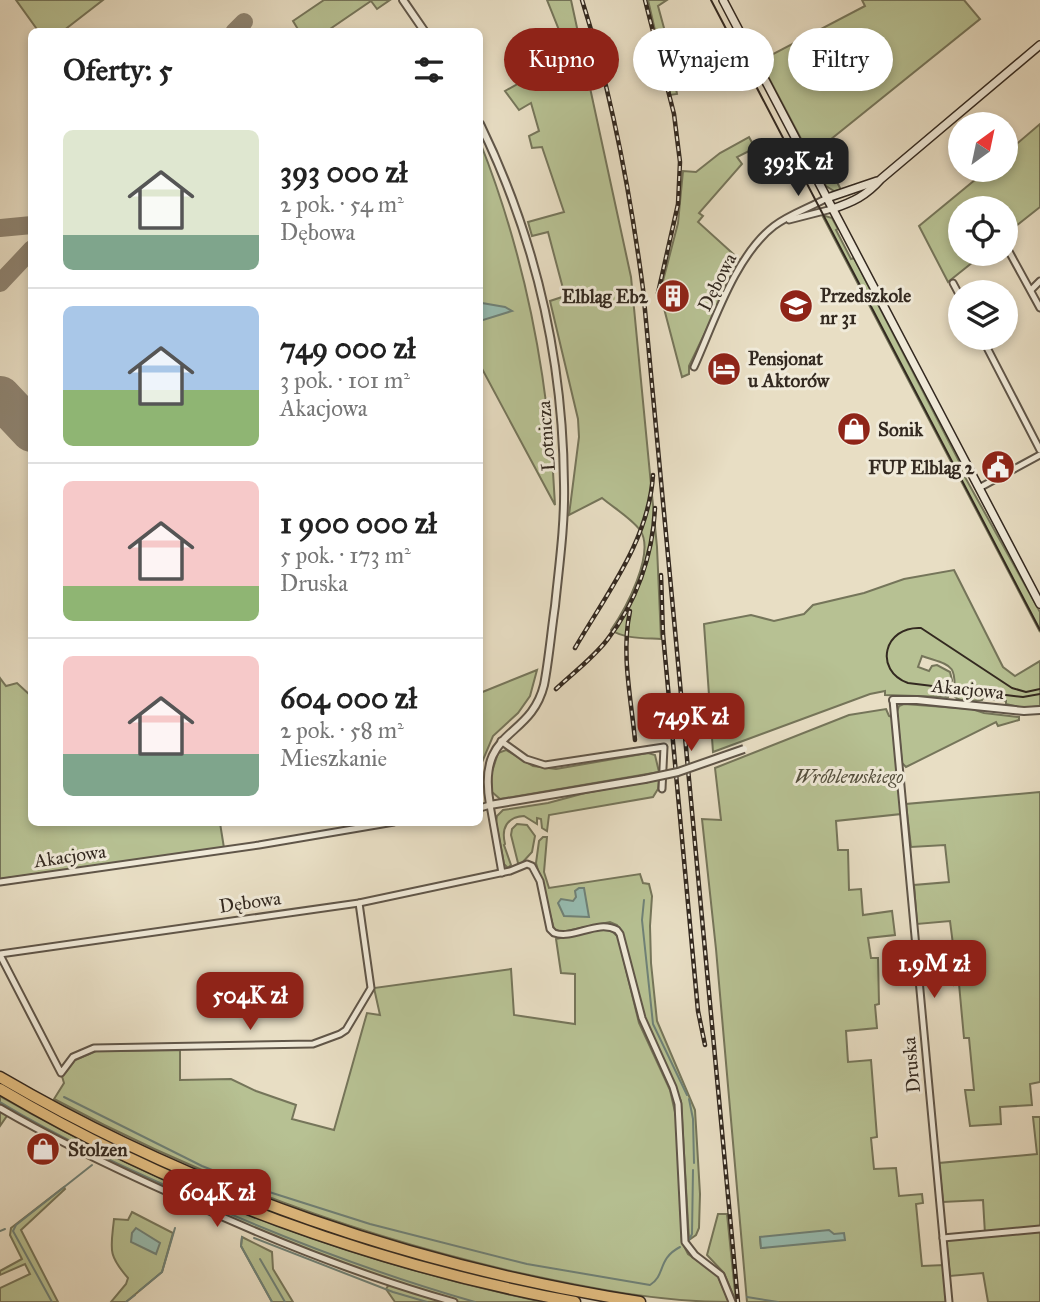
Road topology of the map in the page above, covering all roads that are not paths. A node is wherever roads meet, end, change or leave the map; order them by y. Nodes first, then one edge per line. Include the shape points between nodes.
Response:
1 (403, 0) edge
2 (723, 0) edge
3 (422, 28) edge
4 (1040, 45) edge
5 (483, 131) edge
6 (881, 178) junction
7 (827, 198) junction
8 (832, 209) junction
9 (782, 221) junction
10 (1017, 266) edge
11 (1040, 281) edge
12 (1031, 290) junction
13 (1040, 308) edge
14 (988, 350) edge
15 (694, 368) dead end
16 (1040, 450) edge
17 (1040, 455) edge
18 (979, 488) junction
19 (1040, 604) edge
20 (893, 700) joint
21 (1040, 710) edge
22 (500, 741) junction
23 (744, 749) dead end
24 (662, 789) dead end
25 (490, 805) junction
26 (483, 806) edge
27 (371, 826) edge
28 (502, 873) junction
29 (0, 882) edge
30 (359, 903) junction
31 (0, 955) edge
32 (0, 1077) edge
33 (0, 1089) edge
34 (0, 1108) edge
35 (1040, 1229) edge
36 (943, 1237) junction
37 (454, 1302) edge
38 (575, 1302) edge
39 (640, 1302) edge
40 (732, 1302) edge
41 (949, 1302) edge

1 - 3 street
2 - 7 main road
4 - 6 main road
5 - 22 street, Lotnicza via 511,194 543,298 564,458 563,531 544,685 531,714
6 - 7 main road
6 - 8 main road via 859,200
7 - 8 main road
7 - 9 street, Dębowa
8 - 9 street
8 - 18 main road
9 - 15 street, Dębowa via 740,267
10 - 12 street
11 - 12 street
12 - 13 street
14 - 16 street
17 - 18 street
18 - 19 main road
20 - 21 street, Akacjowa
20 - 36 street, Druska
22 - 24 street via 526,759 545,765 664,747
22 - 25 street via 488,769
23 - 25 street, bridge via 678,772
25 - 26 street
25 - 28 street
27 - 29 street, Akacjowa
28 - 30 street, Dębowa
28 - 40 street, Dębowa via 527,864 534,868 554,933 605,926 620,934 642,1018 678,1104 685,1242 721,1275
30 - 31 street, Dębowa
30 - 31 street, Dębowa via 371,988 340,1034 313,1044 94,1048 73,1058 61,1073
32 - 39 highway via 156,1158 314,1222 460,1266
33 - 38 highway via 113,1149 264,1214 410,1263
34 - 37 street via 104,1163 255,1232 363,1274
35 - 36 street
36 - 41 street, Druska

